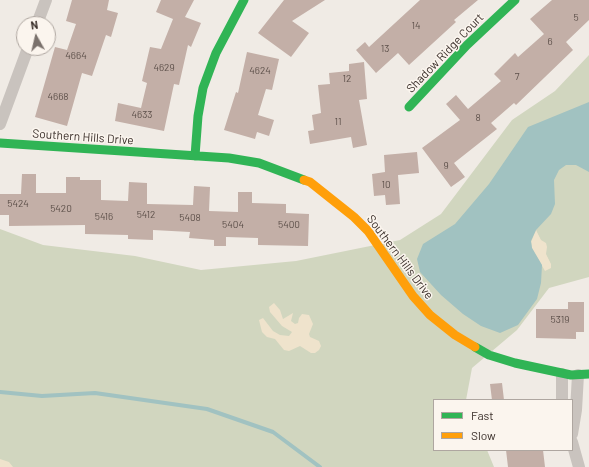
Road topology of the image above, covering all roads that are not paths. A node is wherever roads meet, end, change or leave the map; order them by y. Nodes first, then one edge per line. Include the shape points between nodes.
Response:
1 (46, 0) edge
2 (244, 0) edge
3 (515, 0) edge
4 (40, 16) edge
5 (25, 56) edge
6 (409, 107) dead end
7 (0, 124) edge
8 (0, 143) edge
9 (196, 156) junction
10 (562, 374) junction
11 (584, 374) edge
12 (562, 399) edge
13 (573, 428) edge
14 (573, 445) edge
15 (580, 467) edge

1 - 4 street
2 - 9 street via 226,32 203,88 198,116
3 - 6 street, Shadow Ridge Court via 467,45
5 - 7 street
8 - 9 street, Southern Hills Drive
9 - 10 street, Southern Hills Drive via 259,163 310,182 343,207 368,231 413,296 430,315 456,335 489,355
10 - 11 street, Southern Hills Drive
10 - 12 street
11 - 13 street
14 - 15 street

